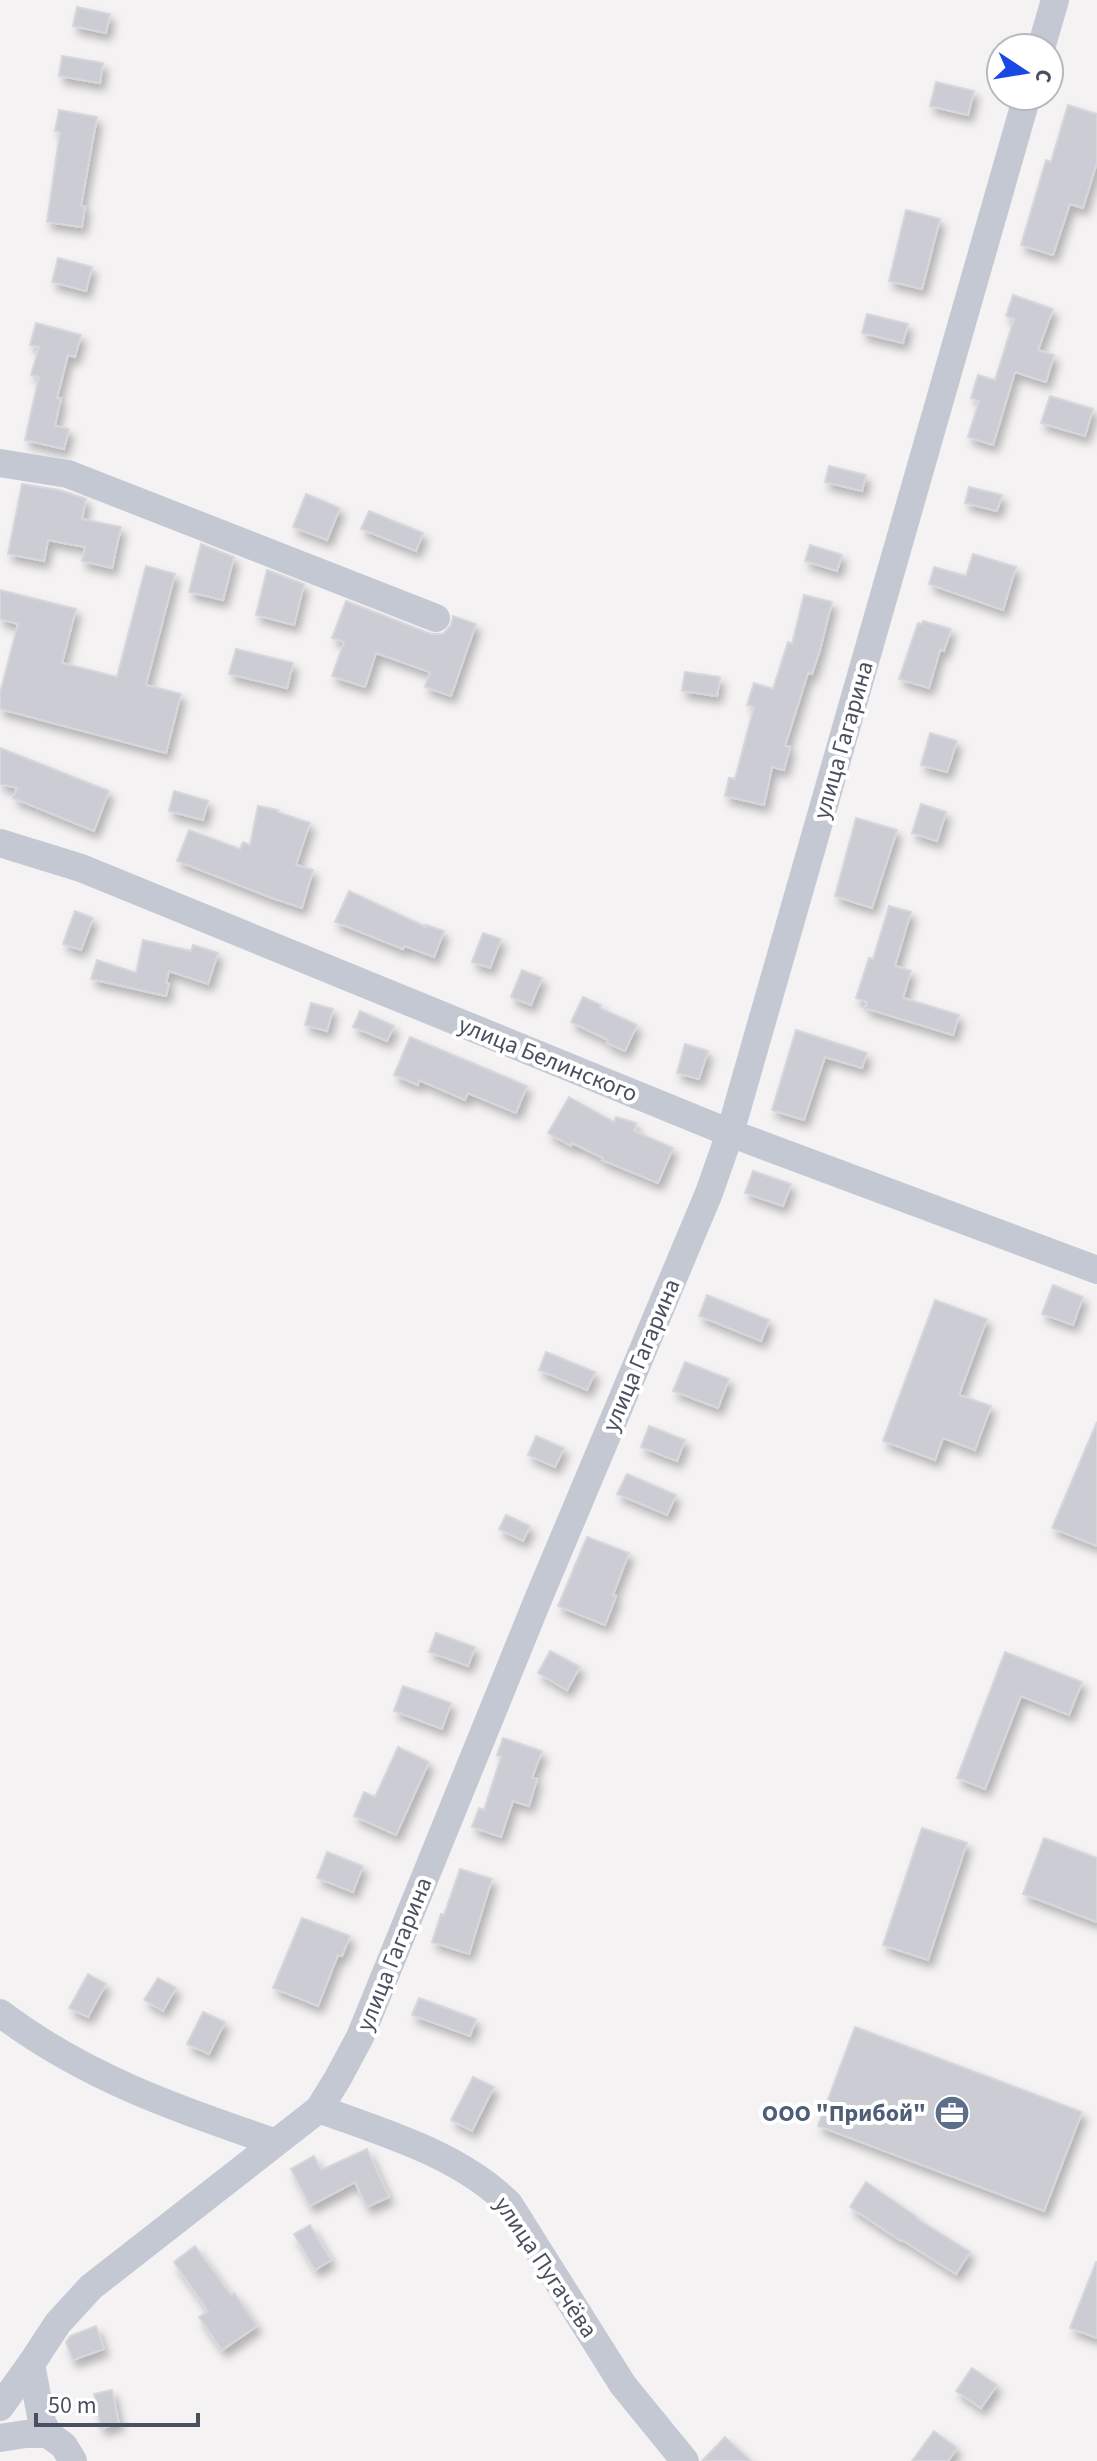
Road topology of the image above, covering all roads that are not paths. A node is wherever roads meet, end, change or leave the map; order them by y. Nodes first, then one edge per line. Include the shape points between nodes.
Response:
1 (1055, 0) edge
2 (1046, 32) edge
3 (1022, 112) edge
4 (0, 463) edge
5 (436, 618) dead end
6 (0, 843) edge
7 (730, 1133) junction
8 (1097, 1270) edge
9 (0, 2013) edge
10 (319, 2109) junction
11 (274, 2142) junction
12 (31, 2364) junction
13 (0, 2407) edge
14 (48, 2434) junction
15 (0, 2438) edge
16 (73, 2461) edge
17 (685, 2461) edge

1 - 2 street
3 - 7 street, улица Гагарина
4 - 5 street via 68,474
6 - 7 street, улица Белинского via 81,868
7 - 8 street, улица Белинского
7 - 10 street, улица Гагарина via 360,2037
9 - 11 street via 35,2040 115,2082
10 - 11 street, улица Гагарина
10 - 17 street, улица Пугачёва via 436,2155 491,2187 509,2204 623,2385
11 - 12 street, улица Гагарина via 91,2287
12 - 13 street, улица Гагарина
12 - 14 street
14 - 15 street
14 - 16 street

